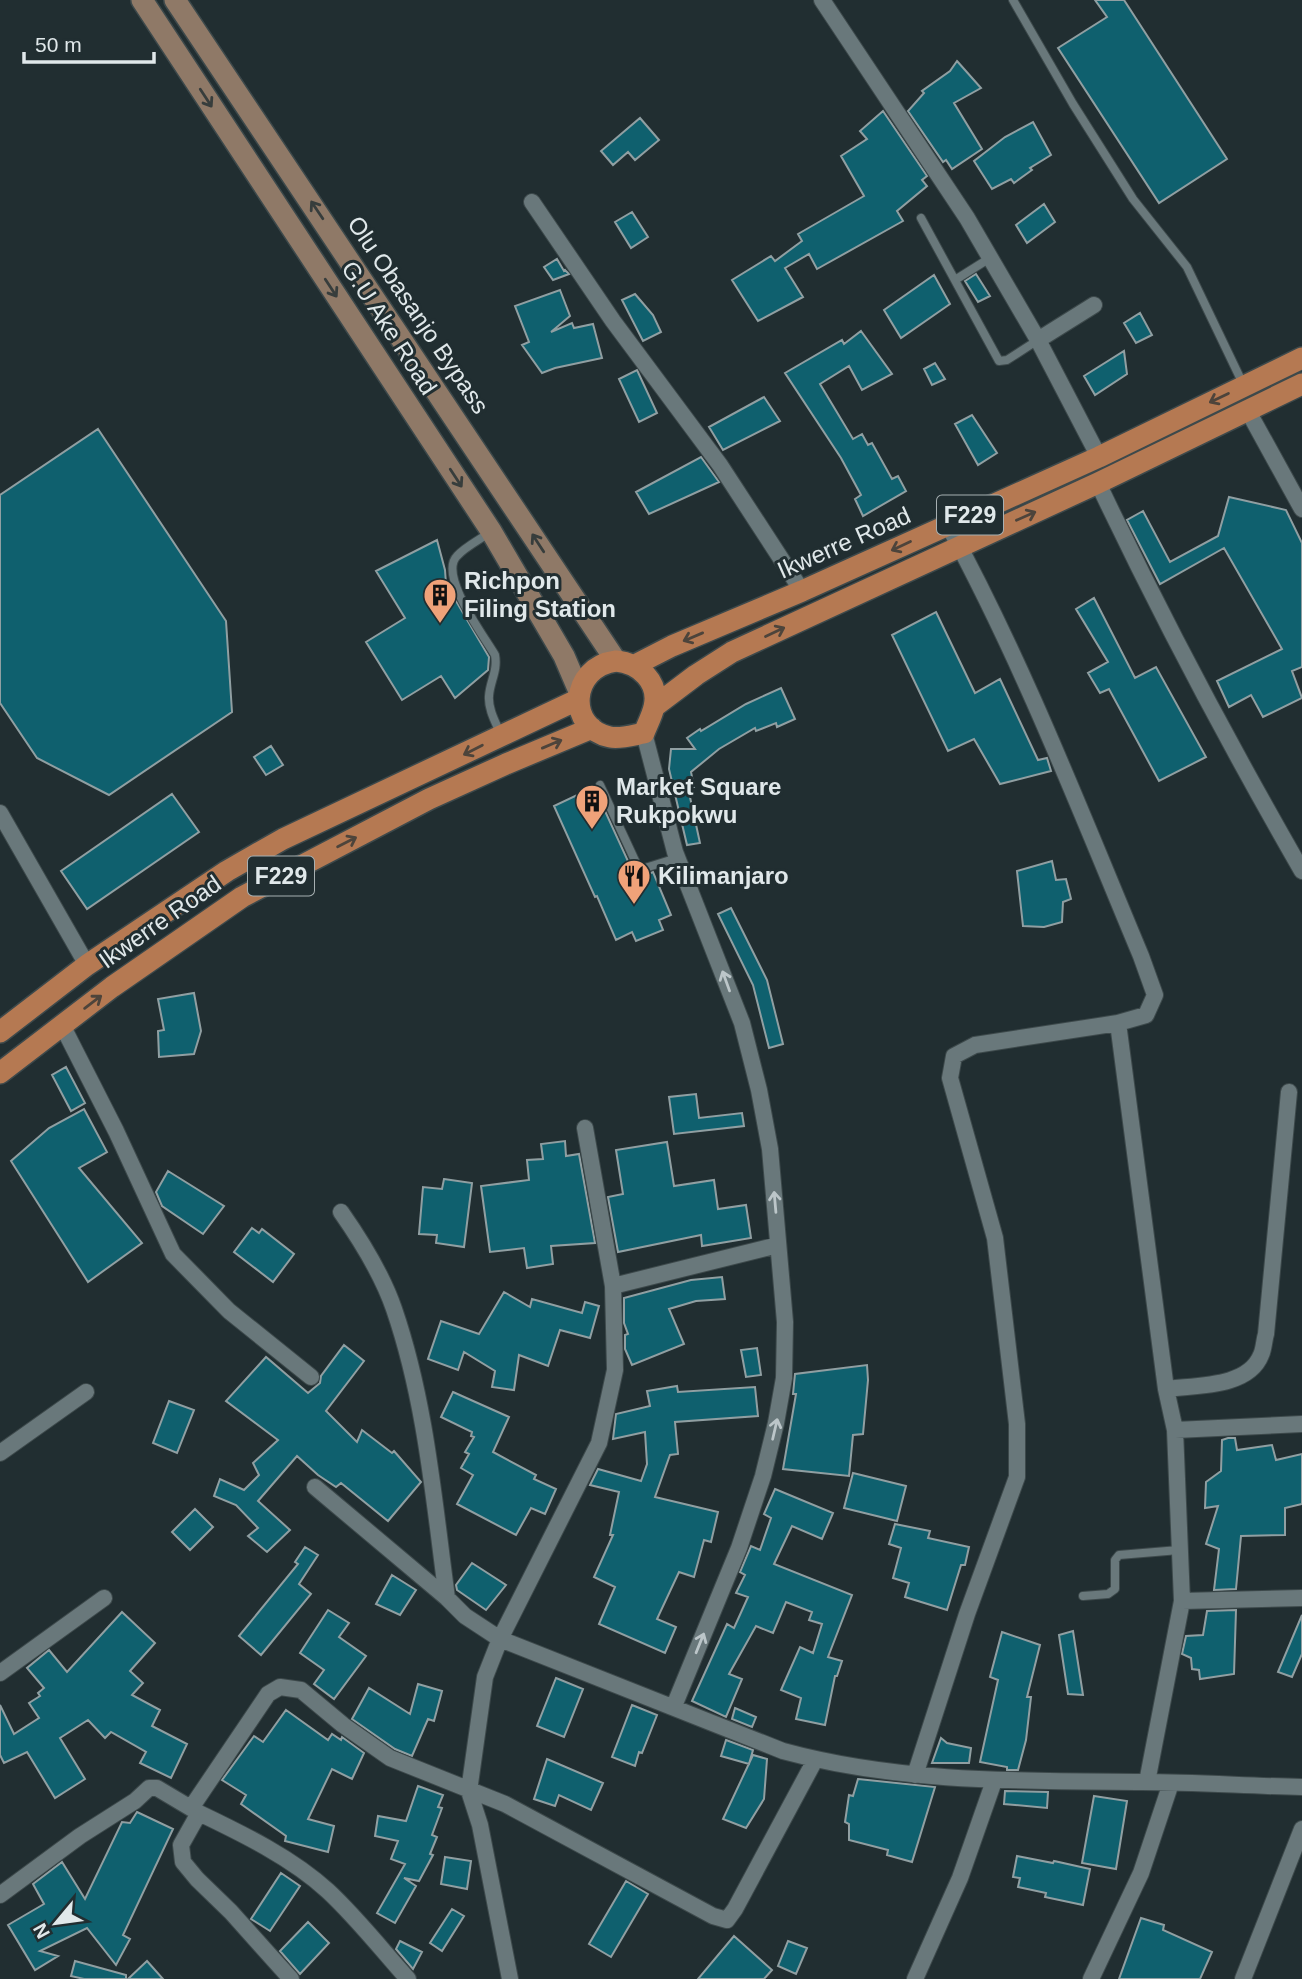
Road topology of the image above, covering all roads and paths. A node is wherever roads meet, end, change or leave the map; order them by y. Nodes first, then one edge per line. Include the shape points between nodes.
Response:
1 (142, 0) edge
2 (175, 0) edge
3 (822, 0) edge
4 (1013, 0) edge
5 (532, 202) dead end
6 (922, 218) dead end
7 (990, 258) junction
8 (955, 280) junction
9 (1094, 305) dead end
10 (1038, 340) junction
11 (1302, 358) edge
12 (1302, 384) edge
13 (1244, 386) junction
14 (1248, 411) junction
15 (1098, 457) junction
16 (1098, 483) junction
17 (1302, 509) edge
18 (948, 524) junction
19 (491, 531) junction
20 (960, 546) junction
21 (802, 591) junction
22 (625, 663) junction
23 (579, 695) junction
24 (655, 706) junction
25 (592, 728) junction
26 (644, 733) junction
27 (501, 736) junction
28 (600, 786) dead end
29 (0, 813) edge
30 (677, 858) junction
31 (1302, 871) edge
32 (87, 965) junction
33 (1118, 1023) junction
34 (62, 1025) junction
35 (0, 1032) edge
36 (0, 1073) edge
37 (1289, 1091) dead end
38 (585, 1128) dead end
39 (341, 1212) dead end
40 (778, 1245) junction
41 (613, 1286) junction
42 (311, 1377) dead end
43 (1166, 1389) junction
44 (86, 1392) dead end
45 (1302, 1424) edge
46 (1175, 1430) junction
47 (0, 1453) edge
48 (315, 1486) dead end
49 (1180, 1550) junction
50 (1083, 1596) dead end
51 (104, 1598) dead end
52 (447, 1598) junction
53 (1302, 1598) edge
54 (1182, 1601) junction
55 (500, 1639) junction
56 (0, 1673) edge
57 (674, 1706) junction
58 (815, 1760) junction
59 (915, 1775) junction
60 (994, 1782) junction
61 (1147, 1782) junction
62 (1171, 1783) junction
63 (1302, 1787) edge
64 (469, 1791) junction
65 (195, 1810) junction
66 (1302, 1829) edge
67 (0, 1895) edge
68 (291, 1979) edge
69 (408, 1979) edge
70 (510, 1979) edge
71 (915, 1979) edge
72 (1091, 1979) edge
73 (1243, 1979) edge

1 -> 19 main road, G.U Ake Road
22 -> 2 main road, Olu Obasanjo Bypass
3 - 7 street
4 - 13 lane via 1133,199 1186,267
5 - 21 street via 720,465
6 - 8 lane
7 - 8 lane
7 - 10 street
8 - 10 lane via 999,361
9 - 10 street
10 - 15 street
11 - 13 main road, Ikwerre Road / F229
12 - 14 main road, F229
13 -> 15 main road, Ikwerre Road / F229
14 - 16 main road, F229
14 - 17 street
15 - 18 main road, Ikwerre Road / F229
20 -> 16 main road, F229
16 - 31 street via 1144,581
18 - 20 street
18 -> 21 main road, Ikwerre Road / F229
19 - 23 main road, G.U Ake Road via 564,656
19 - 27 lane via 456,556 451,573 455,588 495,655 497,665 488,697
24 -> 20 main road, F229 via 733,652
20 - 33 street via 1041,713 1155,995 1146,1015
21 -> 22 main road, Ikwerre Road / F229
22 - 23 main road, F229 via 592,670
22 - 24 main road via 651,682
23 - 25 main road via 582,715
23 - 27 main road, F229
24 - 26 main road
25 - 26 main road via 619,738
34 -> 25 main road, Ikwerre Road / F229 via 212,917 284,874 429,799
26 - 30 street
27 -> 32 main road, F229 via 283,839 177,902
28 - 30 lane via 638,867
29 - 32 street
40 -> 30 street via 770,1149 742,1023
32 - 35 main road, F229
33 - 43 street
33 - 59 street via 975,1045 954,1056 950,1078 995,1238 1017,1424 1017,1477
34 - 36 main road, Ikwerre Road / F229
34 - 42 street via 173,1254 229,1311
37 - 43 street via 1261,1357 1250,1371 1234,1380
38 - 41 street
39 - 52 street via 364,1245 394,1308 419,1405
40 - 41 street
57 -> 40 street via 738,1548 776,1423 784,1378 785,1322
41 - 55 street via 615,1370 599,1443
43 - 46 street
44 - 47 street
45 - 46 street
46 - 49 street
48 - 52 street
49 - 50 lane via 1119,1555 1115,1589
49 - 54 street
51 - 56 street
52 - 55 street
53 - 54 street
54 - 61 street
55 - 57 street
55 - 64 street via 485,1677
57 - 58 street
58 - 59 street
58 - 64 street via 727,1920 505,1804
59 - 60 street
60 - 61 street
60 - 71 street via 960,1878
61 - 62 street
62 - 63 street
62 - 72 street via 1141,1872
64 - 65 street via 390,1758 301,1690 280,1687 268,1694
64 - 70 street via 480,1825
65 - 67 street via 149,1788
65 - 68 street via 181,1845 183,1862
65 - 69 street via 303,1871 328,1891
66 - 73 street

